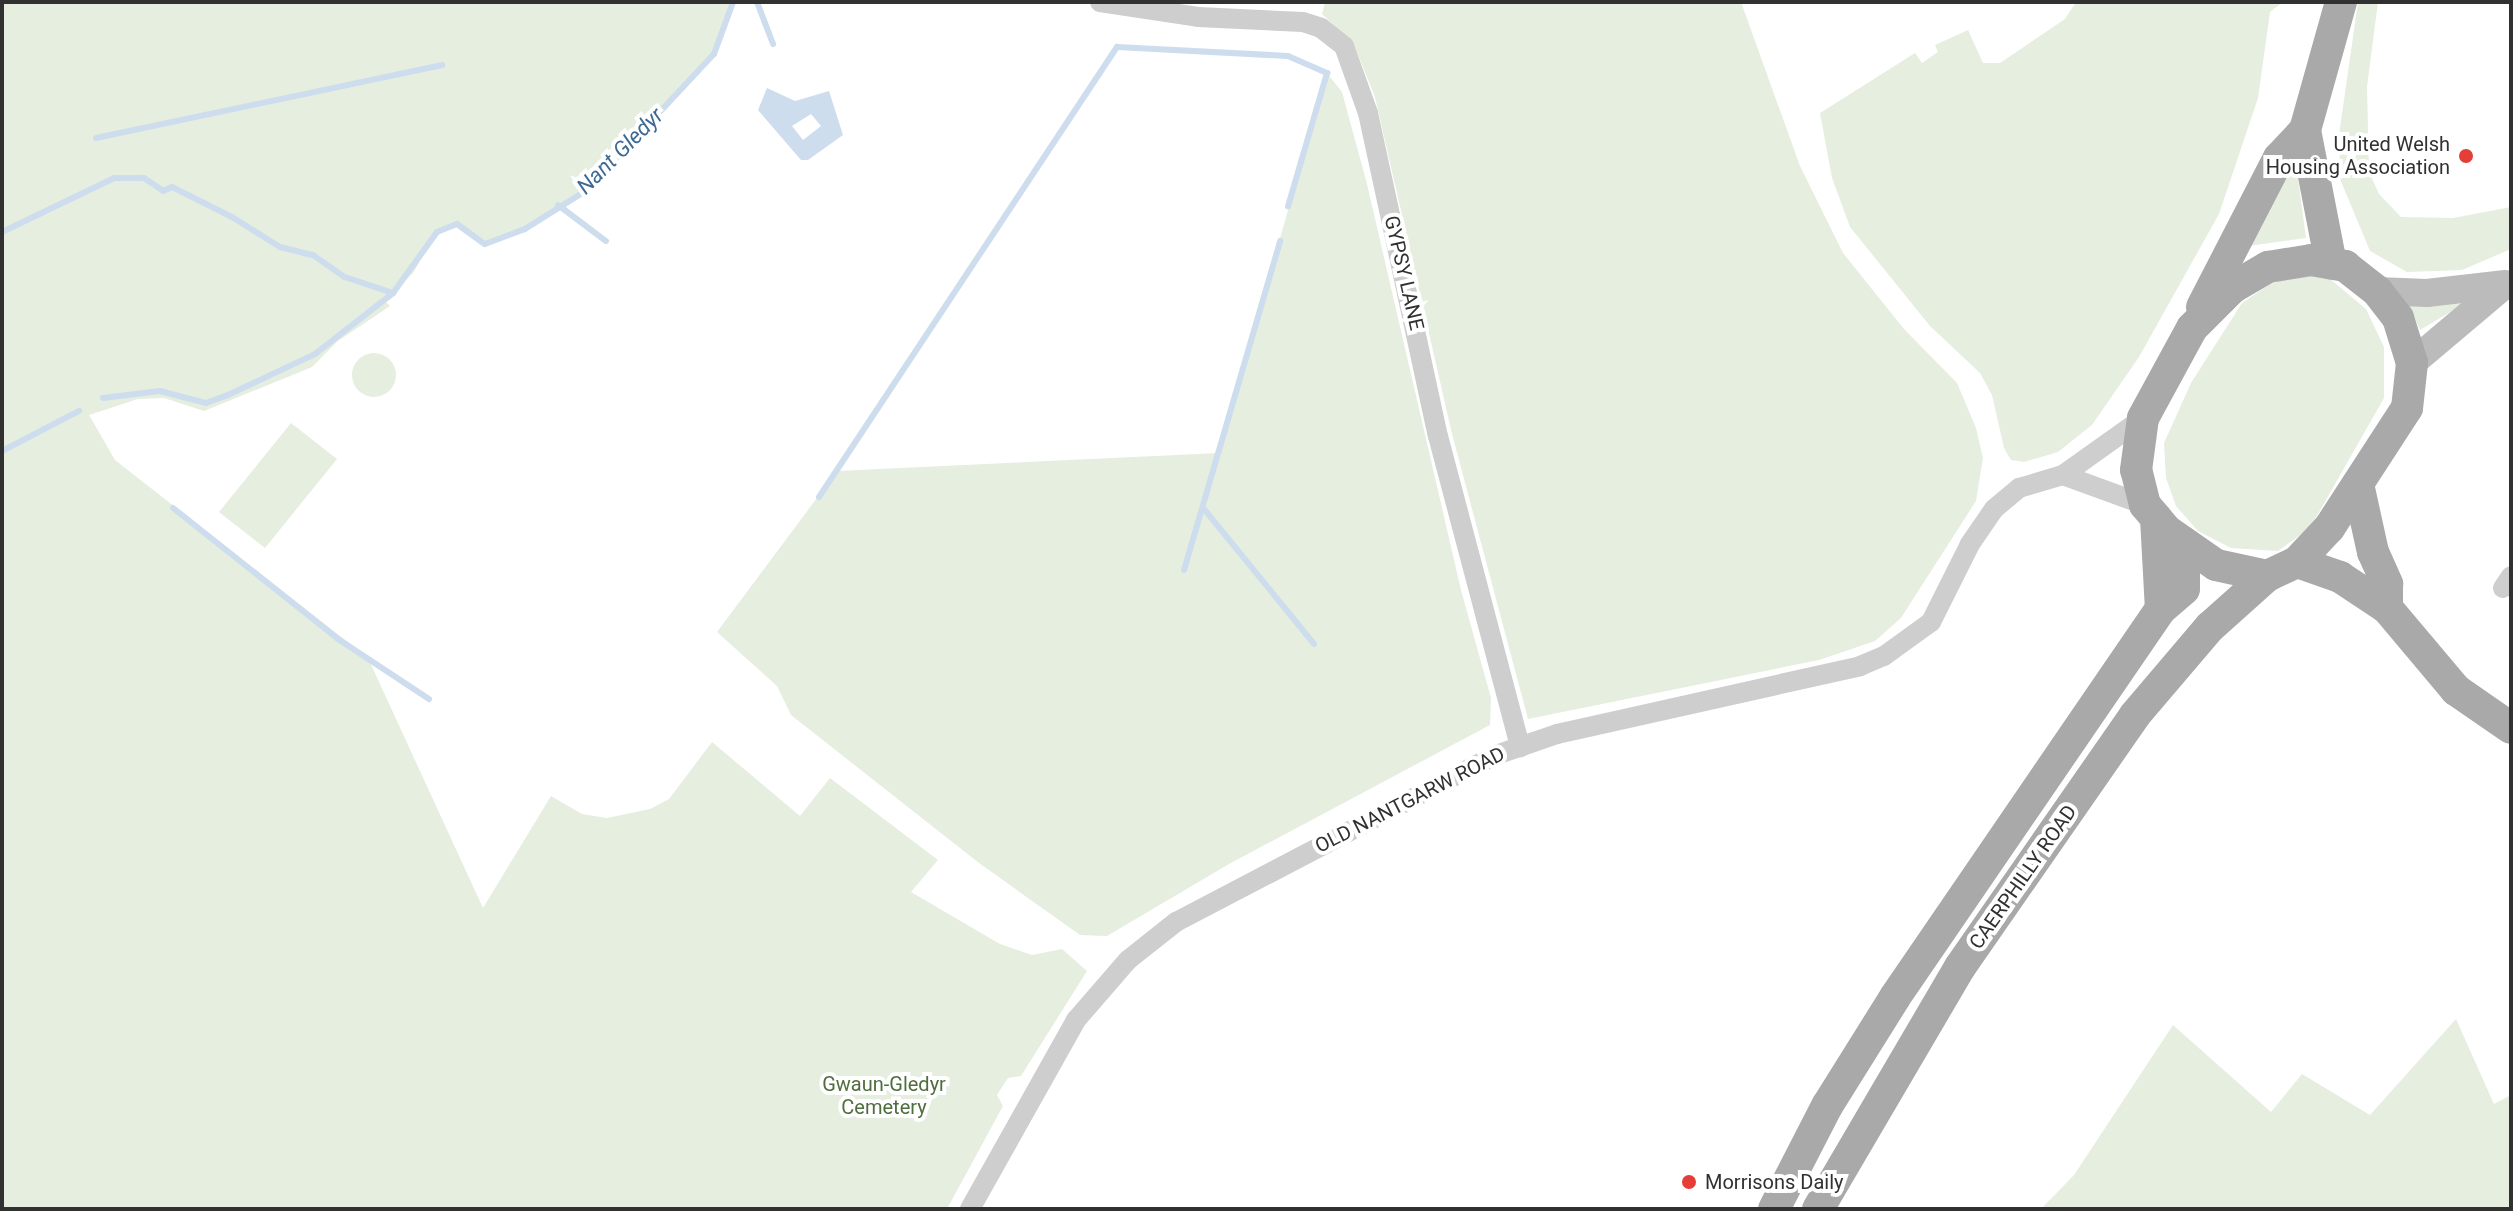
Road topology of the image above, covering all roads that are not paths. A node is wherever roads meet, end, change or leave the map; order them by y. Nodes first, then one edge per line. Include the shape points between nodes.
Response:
1 (1100, 2) edge
2 (2341, 2) edge
3 (2305, 130) junction
4 (2331, 264) junction
5 (2508, 282) edge
6 (2377, 291) junction
7 (2192, 328) junction
8 (2412, 363) junction
9 (2143, 418) junction
10 (2063, 475) junction
11 (2358, 484) junction
12 (2150, 511) junction
13 (2184, 543) junction
14 (2297, 562) junction
15 (2267, 576) junction
16 (2387, 608) junction
17 (2161, 609) junction
18 (2511, 728) edge
19 (1520, 747) junction
20 (970, 1209) edge
21 (1774, 1209) edge
22 (1818, 1209) edge

1 - 19 street, GYPSY LANE via 1198,17 1303,22 1344,46 1368,113 1438,436
2 - 3 main road
3 - 4 main road
3 - 7 main road via 2279,158
4 - 6 main road via 2345,266
4 - 7 main road via 2311,260 2268,267 2232,288
5 - 6 main road via 2427,293
5 - 8 main road
6 - 8 main road via 2398,318
7 - 9 main road
8 - 11 main road via 2407,408
9 - 10 street, OLD NANTGARW ROAD
9 - 12 main road via 2136,470
10 - 12 street
10 - 19 street, OLD NANTGARW ROAD via 2019,488 1994,509 1931,622 1884,656
11 - 14 main road via 2329,528
11 - 16 main road via 2373,552 2387,584
12 - 13 main road
12 - 17 main road
13 - 15 main road via 2216,565
13 - 17 main road, CAERPHILLY ROAD via 2184,589
14 - 15 main road, CAERPHILLY ROAD
14 - 16 main road via 2340,577
15 - 22 main road, CAERPHILLY ROAD via 2210,627 2135,715 1960,967
16 - 18 main road via 2456,690
17 - 21 main road, CAERPHILLY ROAD via 1895,997 1827,1106
19 - 20 street, OLD NANTGARW ROAD via 1218,897 1151,941 1076,1020

